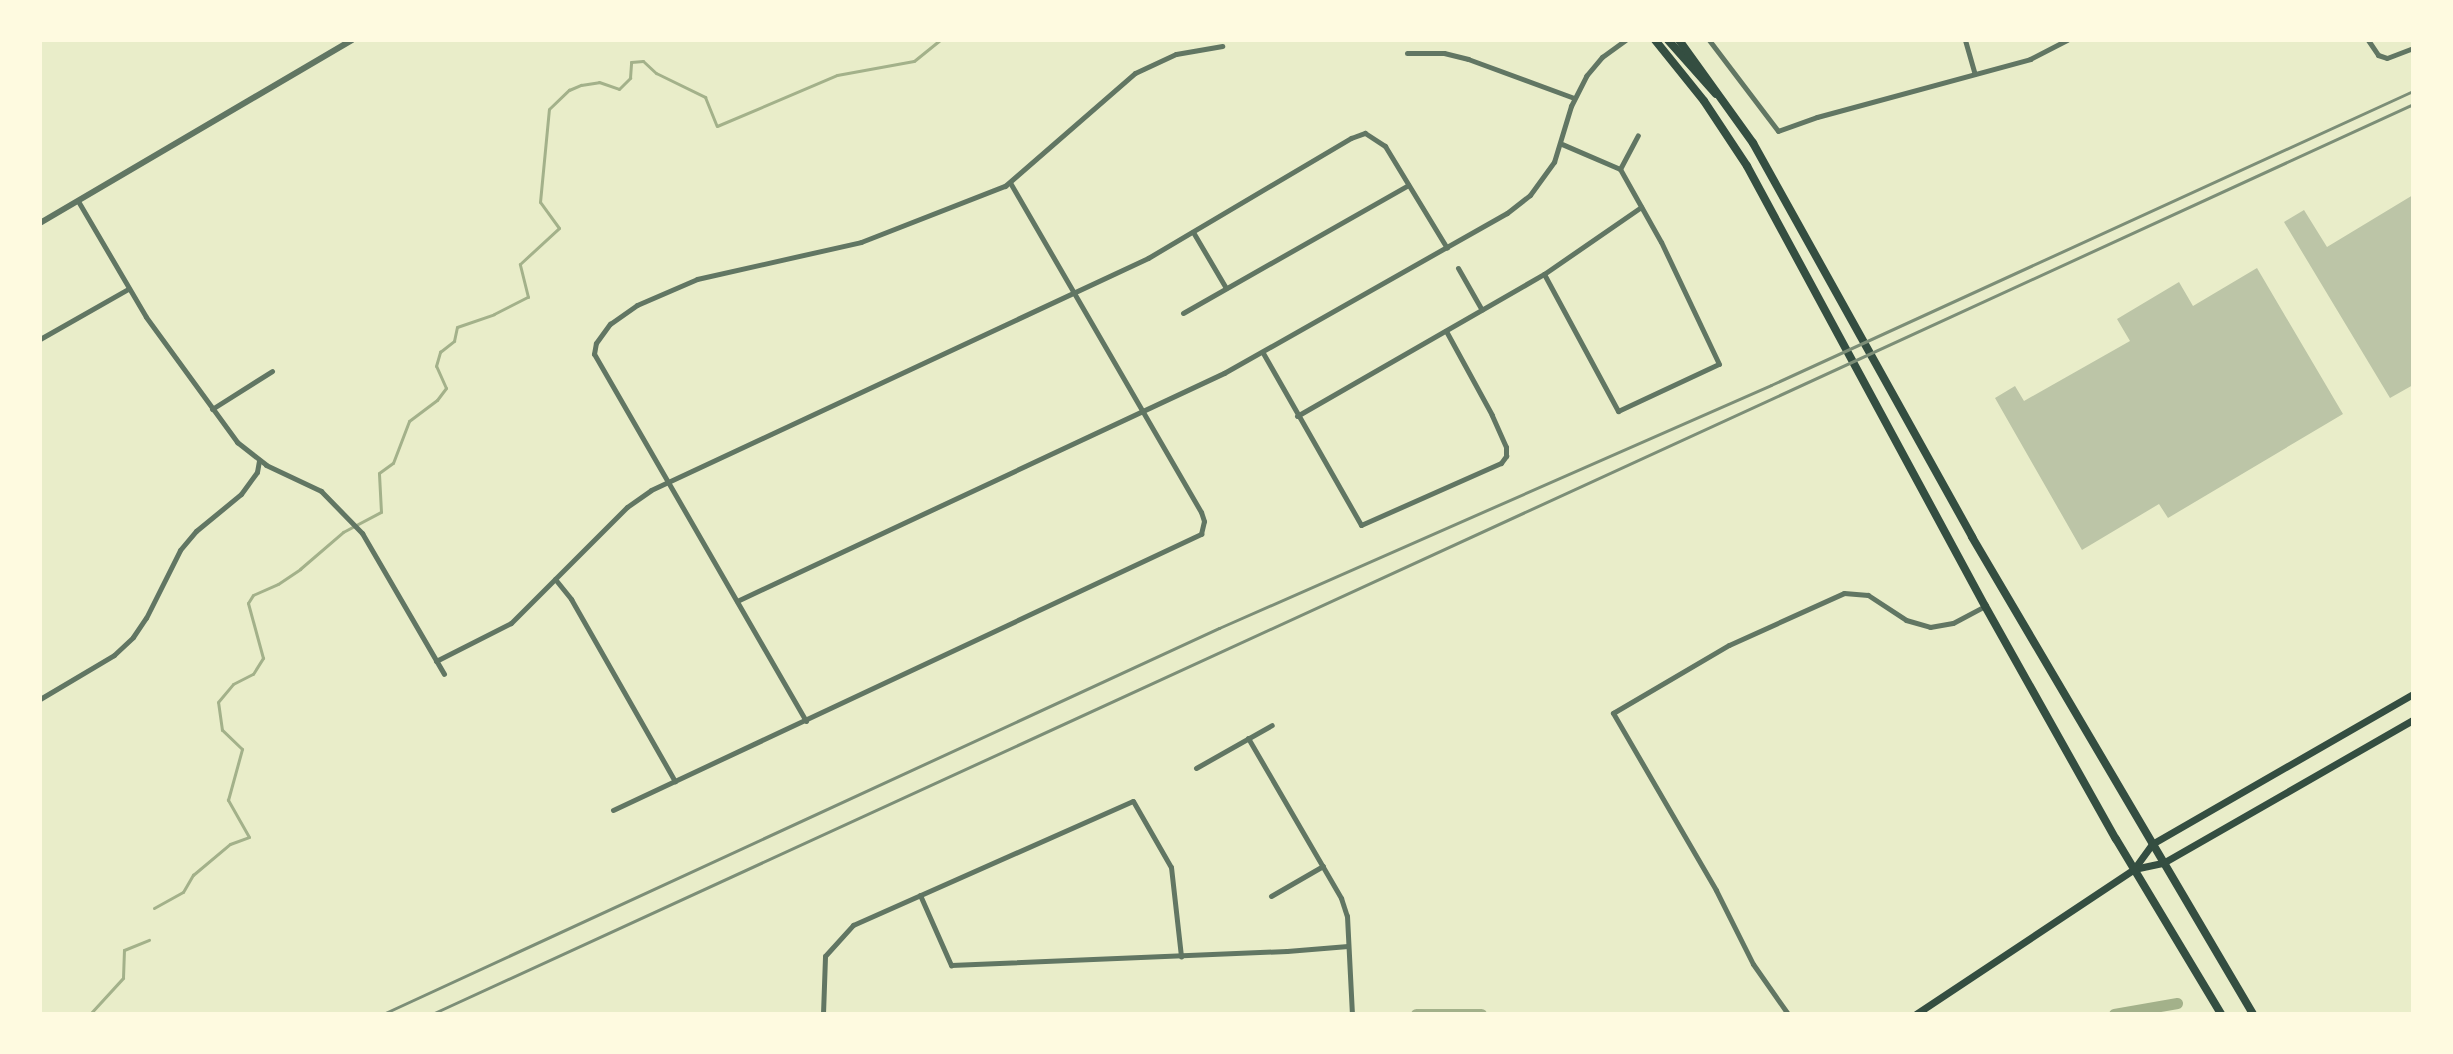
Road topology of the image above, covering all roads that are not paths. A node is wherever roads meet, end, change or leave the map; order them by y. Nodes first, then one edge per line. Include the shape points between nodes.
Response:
1 (352, 40) edge
2 (1625, 40) edge
3 (1655, 40) edge
4 (1668, 40) edge
5 (1679, 40) edge
6 (1709, 40) edge
7 (1965, 40) edge
8 (2067, 40) edge
9 (2368, 40) edge
10 (1222, 46) dead end
11 (2413, 48) edge
12 (1407, 53) dead end
13 (1975, 74) junction
14 (1574, 98) junction
15 (1723, 98) junction
16 (1638, 135) dead end
17 (1562, 144) junction
18 (1620, 169) junction
19 (1010, 183) junction
20 (1408, 185) junction
21 (78, 201) junction
22 (1641, 207) junction
23 (40, 223) edge
24 (1193, 232) junction
25 (1447, 248) junction
26 (1458, 268) dead end
27 (1544, 274) junction
28 (1226, 288) junction
29 (128, 289) junction
30 (1074, 293) junction
31 (1482, 310) junction
32 (1183, 313) dead end
33 (1446, 331) junction
34 (40, 339) edge
35 (1263, 353) junction
36 (272, 371) dead end
37 (212, 409) junction
38 (1142, 411) junction
39 (1297, 416) junction
40 (259, 460) junction
41 (668, 482) junction
42 (555, 579) junction
43 (737, 601) junction
44 (1985, 606) junction
45 (436, 661) junction
46 (444, 674) dead end
47 (2413, 694) edge
48 (41, 697) edge
49 (2413, 720) edge
50 (806, 721) junction
51 (1272, 725) dead end
52 (1248, 738) junction
53 (1196, 768) dead end
54 (676, 781) junction
55 (613, 810) dead end
56 (2152, 844) junction
57 (2163, 863) junction
58 (1323, 866) junction
59 (2134, 869) junction
60 (920, 895) junction
61 (1271, 896) dead end
62 (1348, 946) junction
63 (1181, 956) junction
64 (823, 1014) edge
65 (1352, 1014) edge
66 (1788, 1014) edge
67 (1916, 1014) edge
68 (2221, 1014) edge
69 (2253, 1014) edge

1 - 21 street
2 - 14 street via 1593,67
3 - 44 main road via 1747,166
4 - 15 main road via 1702,82
5 - 15 main road
6 - 13 street via 1778,131
7 - 13 street
8 - 13 street via 2030,59
9 - 11 street via 2383,58
10 - 19 street via 1176,54 1135,73
12 - 14 street via 1468,59
14 - 17 street
15 - 56 main road
16 - 18 street
17 - 18 street
17 - 25 street via 1530,195
18 - 22 street
19 - 30 street
19 - 41 street via 861,242 697,279 637,305 610,324 594,354
20 - 24 street via 1375,137 1365,133
20 - 25 street
20 - 28 street
21 - 23 street
21 - 29 street
22 - 27 street
22 - 27 street via 1719,364 1618,411
24 - 28 street
24 - 30 street
25 - 35 street
26 - 31 street
27 - 31 street
28 - 32 street
29 - 34 street
29 - 37 street
30 - 38 street
30 - 41 street
31 - 33 street
33 - 39 street
33 - 39 street via 1506,447 1501,463 1361,525
35 - 38 street
35 - 39 street
36 - 37 street
37 - 40 street
38 - 43 street
38 - 50 street via 1203,516 1203,530 1194,540
40 - 45 street via 321,491 362,533
40 - 48 street via 241,494 180,550 133,637 114,655
41 - 42 street via 627,507
41 - 43 street
42 - 45 street via 502,629
42 - 54 street
43 - 50 street
44 - 59 main road
44 - 66 street via 1953,623 1930,627 1906,620 1868,595 1844,593 1729,645 1613,713 1753,964
45 - 46 street
47 - 56 main road
49 - 57 main road
50 - 54 street
51 - 52 street
52 - 53 street
52 - 58 street
54 - 55 street
56 - 57 main road
56 - 59 main road
57 - 59 main road
57 - 69 main road
58 - 61 street
58 - 62 street via 1347,916
59 - 67 main road
59 - 68 main road
60 - 63 street via 951,965
60 - 63 street via 1133,801 1171,867
60 - 64 street via 853,925 825,956
62 - 63 street
62 - 65 street

